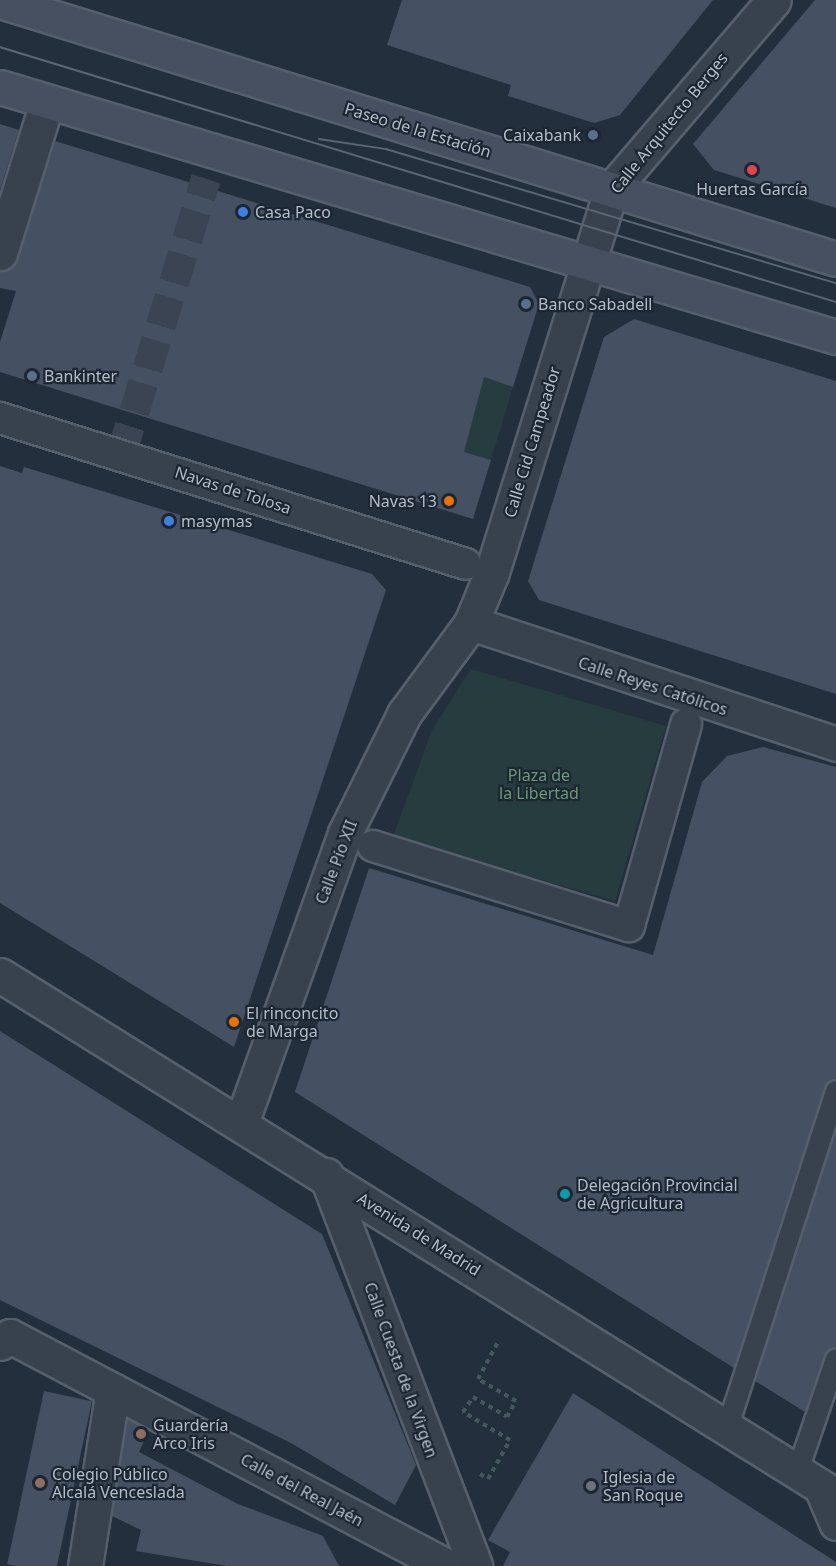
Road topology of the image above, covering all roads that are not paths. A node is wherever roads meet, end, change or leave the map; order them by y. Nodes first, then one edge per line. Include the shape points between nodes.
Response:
1 (774, 0) edge
2 (0, 1) edge
3 (0, 87) edge
4 (47, 102) junction
5 (611, 190) junction
6 (0, 253) edge
7 (836, 259) edge
8 (589, 260) junction
9 (836, 337) edge
10 (0, 418) edge
11 (466, 564) dead end
12 (471, 623) junction
13 (686, 724) dead end
14 (836, 744) edge
15 (373, 846) dead end
16 (0, 975) edge
17 (836, 1091) edge
18 (242, 1121) junction
19 (326, 1175) junction
20 (0, 1343) edge
21 (836, 1359) edge
22 (112, 1390) junction
23 (727, 1429) junction
24 (818, 1485) edge
25 (836, 1523) edge
26 (85, 1566) edge
27 (446, 1566) edge
28 (475, 1566) edge

1 - 5 street, Calle Arquitecto Berges
2 - 5 main road, Paseo de la Estación
3 - 4 main road
4 - 6 street
4 - 8 main road
5 - 7 main road, Paseo de la Estación
5 - 8 street, Calle Arquitecto Berges
8 - 9 main road
8 - 12 street, Calle Cid Campeador
10 - 11 street, Navas de Tolosa
12 - 14 street, Calle Reyes Católicos
12 - 18 street, Calle Pío XII via 404,714 345,834
13 - 15 street via 629,926
16 - 18 street, Avenida de Madrid
17 - 23 lane
18 - 19 street, Avenida de Madrid
19 - 23 street, Avenida de Madrid
19 - 28 street, Calle Cuesta de la Virgen
20 - 22 street, Calle del Real Jaén via 10,1336
21 - 24 lane
22 - 26 street
22 - 27 street, Calle del Real Jaén
23 - 24 street, Avenida de Madrid
24 - 25 street

